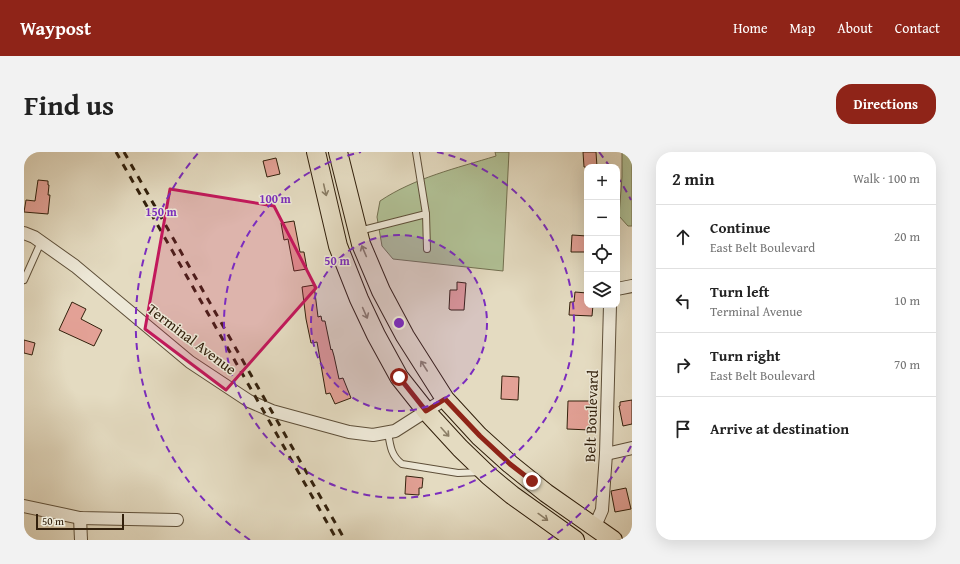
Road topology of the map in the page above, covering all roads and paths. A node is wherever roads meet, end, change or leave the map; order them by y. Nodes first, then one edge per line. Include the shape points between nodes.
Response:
1 (316, 152) edge
2 (338, 152) edge
3 (416, 152) edge
4 (426, 214) junction
5 (358, 232) junction
6 (24, 233) edge
7 (41, 242) junction
8 (427, 249) dead end
9 (24, 280) edge
10 (632, 286) edge
11 (620, 288) edge
12 (610, 308) edge
13 (445, 399) junction
14 (426, 411) junction
15 (388, 432) junction
16 (632, 448) edge
17 (606, 454) junction
18 (484, 472) junction
19 (24, 506) edge
20 (80, 518) junction
21 (177, 520) dead end
22 (595, 526) junction
23 (81, 540) edge
24 (575, 540) edge
25 (613, 540) edge

1 -> 14 main road via 338,246 359,300 399,377
2 - 5 main road
3 - 4 lane
4 - 5 lane
4 - 8 lane
13 -> 5 main road via 384,297
6 - 7 street, Terminal Avenue
7 - 9 lane
7 - 15 street, Terminal Avenue via 75,266 190,362 249,401 272,411 349,432 373,435
10 - 11 street
12 - 17 street, Belt Boulevard
13 - 14 street, Terminal Avenue
13 - 22 main road via 510,464
14 - 15 street, Terminal Avenue via 395,431
14 -> 18 main road
15 - 18 lane via 395,459 402,464 458,473
16 - 17 street
17 - 22 street, Belt Boulevard via 602,510
18 -> 24 main road
19 - 20 street
20 - 21 street
20 - 23 street
22 - 25 main road

